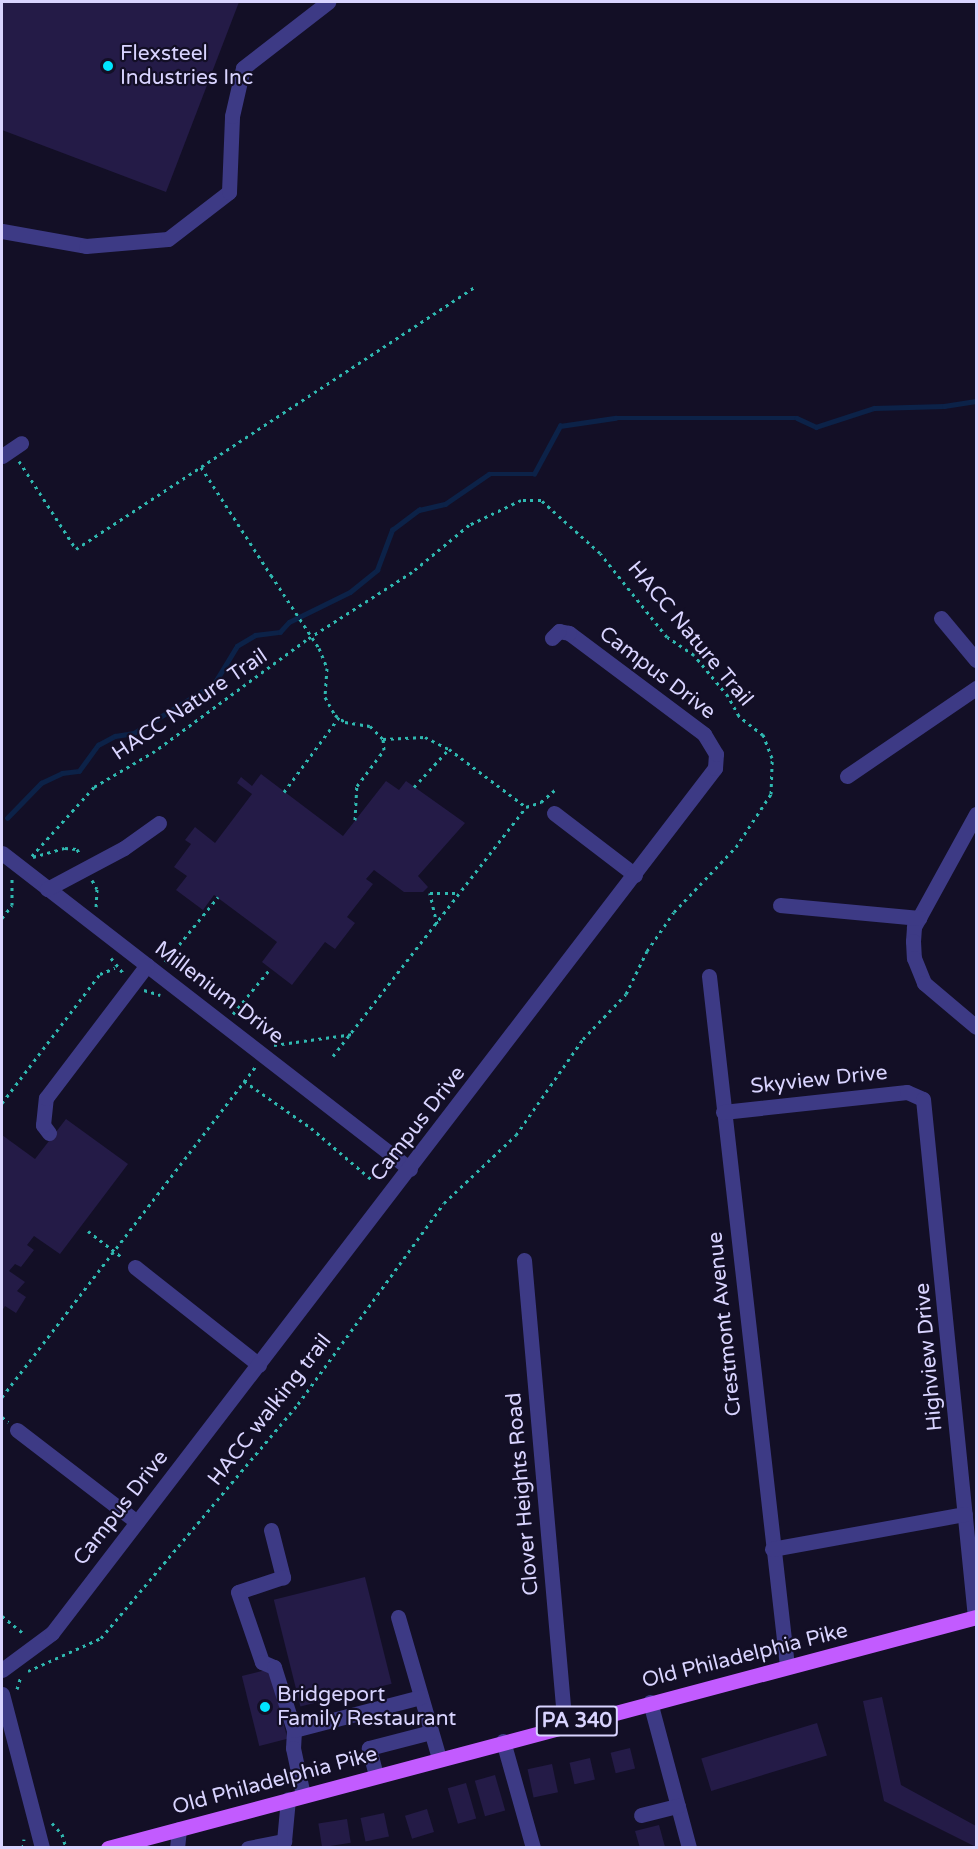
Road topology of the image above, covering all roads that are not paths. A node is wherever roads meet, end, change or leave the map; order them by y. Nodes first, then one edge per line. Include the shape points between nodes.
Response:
1 (328, 2) edge
2 (2, 231) edge
3 (941, 618) dead end
4 (552, 638) dead end
5 (976, 660) edge
6 (976, 688) edge
7 (847, 776) dead end
8 (554, 813) dead end
9 (976, 814) edge
10 (159, 823) dead end
11 (2, 853) edge
12 (635, 875) junction
13 (47, 889) junction
14 (780, 904) dead end
15 (919, 918) junction
16 (151, 960) junction
17 (709, 976) dead end
18 (975, 1023) edge
19 (918, 1095) joint
20 (723, 1113) junction
21 (50, 1133) dead end
22 (410, 1169) junction
23 (524, 1260) dead end
24 (135, 1268) dead end
25 (259, 1365) junction
26 (17, 1430) dead end
27 (965, 1514) junction
28 (137, 1522) junction
29 (271, 1530) dead end
30 (772, 1549) junction
31 (398, 1617) dead end
32 (976, 1617) edge
33 (787, 1666) junction
34 (2, 1670) edge
35 (2, 1694) edge
36 (422, 1697) junction
37 (650, 1702) junction
38 (565, 1724) junction
39 (294, 1730) junction
40 (432, 1732) junction
41 (503, 1741) junction
42 (439, 1758) junction
43 (376, 1775) junction
44 (296, 1797) junction
45 (678, 1806) junction
46 (641, 1815) dead end
47 (179, 1828) junction
48 (42, 1848) edge
49 (108, 1848) edge
50 (177, 1848) edge
51 (248, 1848) edge
52 (533, 1848) edge
53 (689, 1848) edge

1 - 2 street via 243,68 232,116 229,192 168,239 86,246
3 - 5 street
4 - 12 street, Campus Drive via 560,631 569,633 704,734 717,754 707,782
6 - 7 street
8 - 12 street
9 - 15 street
10 - 13 street
11 - 13 street, Millenium Drive
12 - 22 street, Campus Drive
13 - 16 street, Millenium Drive
14 - 15 street
15 - 18 street via 914,927 914,958 924,983
16 - 21 street via 46,1098 43,1125
16 - 22 street, Millenium Drive via 268,1046
17 - 20 street, Crestmont Avenue
19 - 20 street, Skyview Drive via 907,1092
19 - 27 street, Highview Drive via 926,1108
20 - 30 street, Crestmont Avenue
22 - 25 street, Campus Drive
23 - 38 street, Clover Heights Road
24 - 25 street
25 - 28 street, Campus Drive
26 - 28 street
27 - 30 street
27 - 32 street, Highview Drive
28 - 34 street, Campus Drive via 52,1633
29 - 39 street via 284,1577 238,1592 262,1662 274,1667
30 - 33 street, Crestmont Avenue
31 - 36 street
32 - 33 main road, Old Philadelphia Pike / PA 340
33 - 37 main road, Old Philadelphia Pike / PA 340
35 - 48 street
36 - 39 street
36 - 40 street
37 - 38 main road, Old Philadelphia Pike / PA 340
37 - 45 street
38 - 41 main road, Old Philadelphia Pike / PA 340
39 - 44 street
40 - 42 street
40 - 43 street via 369,1748
41 - 42 main road, Old Philadelphia Pike / PA 340
41 - 52 street
42 - 43 main road, Old Philadelphia Pike / PA 340
43 - 44 main road, Old Philadelphia Pike / PA 340
44 - 47 main road, Old Philadelphia Pike / PA 340
44 - 51 street via 284,1840
45 - 46 street
45 - 53 street
47 - 49 main road, Old Philadelphia Pike / PA 340
47 - 50 street

